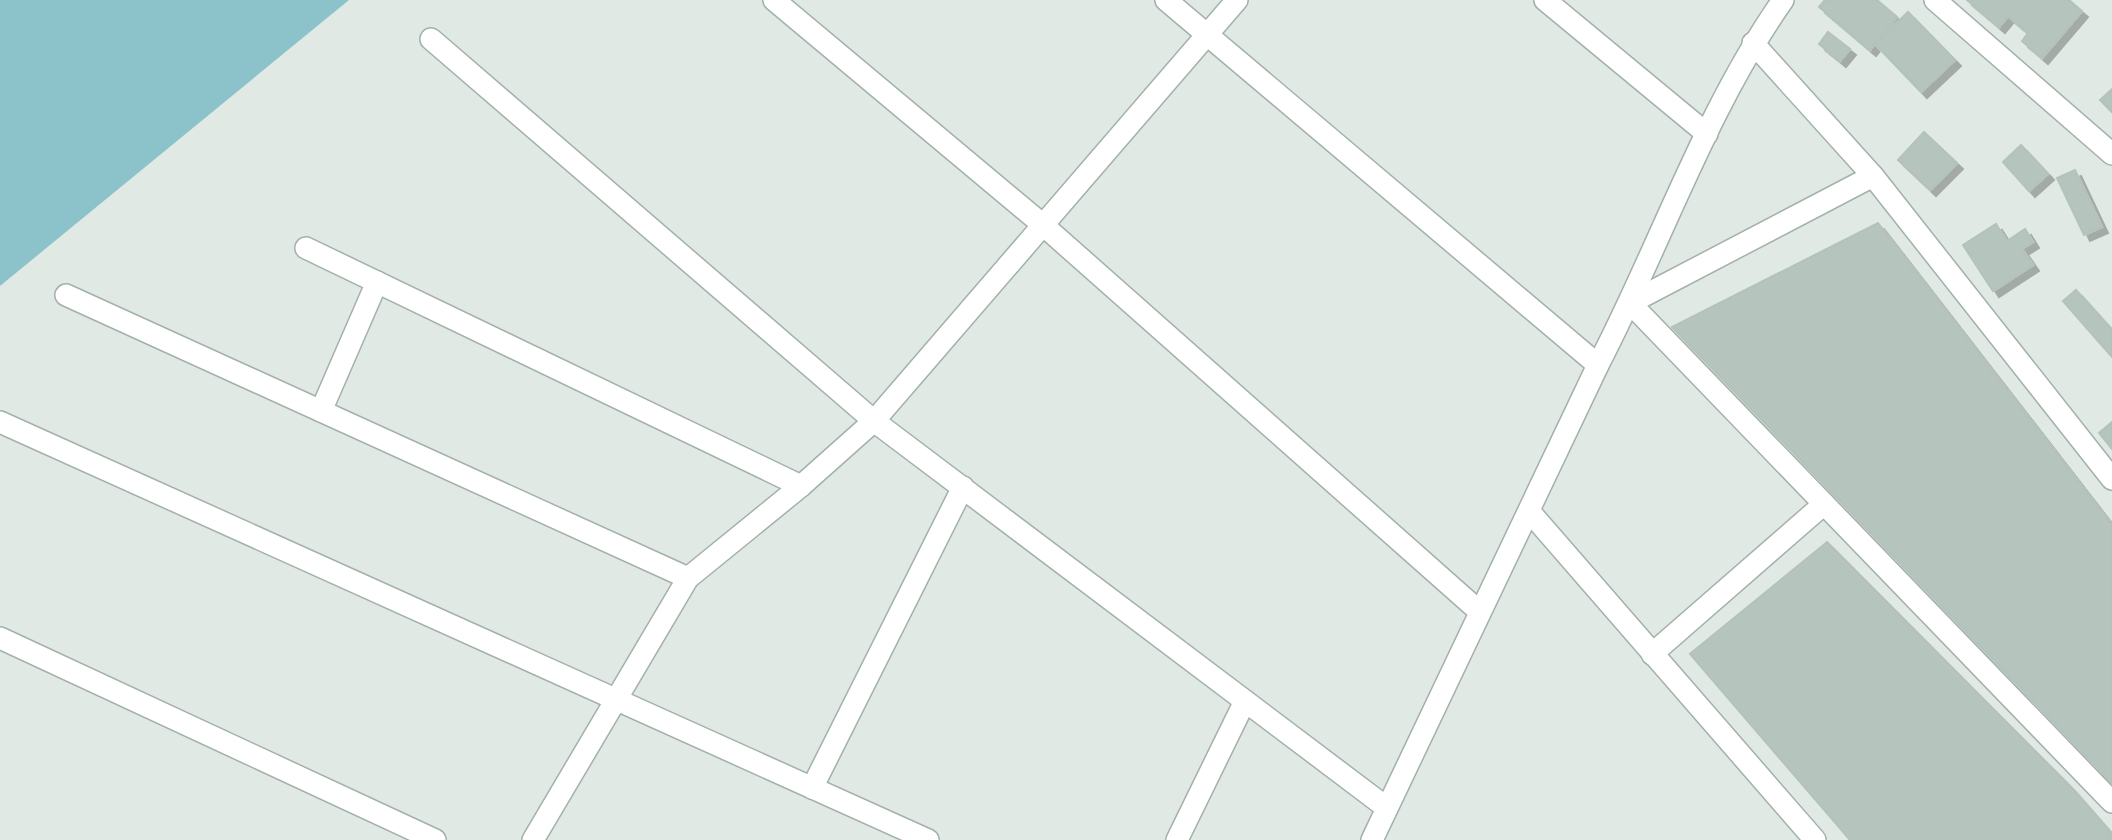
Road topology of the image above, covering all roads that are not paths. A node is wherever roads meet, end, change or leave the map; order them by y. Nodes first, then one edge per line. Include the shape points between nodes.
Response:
1 (774, 0) edge
2 (1166, 0) edge
3 (1237, 0) edge
4 (1545, 0) edge
5 (1783, 0) edge
6 (1935, 0) edge
7 (1208, 34) junction
8 (430, 38) dead end
9 (1753, 43) junction
10 (1707, 134) junction
11 (2112, 154) edge
12 (1873, 176) junction
13 (1043, 225) junction
14 (306, 248) dead end
15 (377, 282) junction
16 (66, 295) dead end
17 (1630, 303) junction
18 (1598, 365) junction
19 (321, 411) junction
20 (874, 421) junction
21 (0, 422) edge
22 (2112, 479) edge
23 (801, 486) junction
24 (963, 488) junction
25 (1824, 504) junction
26 (1529, 511) junction
27 (688, 579) junction
28 (1480, 612) junction
29 (0, 638) edge
30 (1652, 654) junction
31 (615, 699) junction
32 (1245, 701) junction
33 (812, 788) junction
34 (2112, 802) edge
35 (1387, 808) junction
36 (916, 838) edge
37 (435, 840) edge
38 (533, 840) edge
39 (1177, 840) edge
40 (1372, 840) edge
41 (1815, 840) edge

1 - 13 street
2 - 7 street
3 - 7 street
4 - 10 street
5 - 9 street
6 - 11 street
7 - 13 street
7 - 18 street
8 - 20 street
9 - 10 street
9 - 12 street
10 - 17 street
12 - 17 street
12 - 22 street
13 - 20 street
13 - 28 street
14 - 15 street
15 - 19 street
15 - 23 street
16 - 19 street
17 - 18 street
17 - 25 street
18 - 26 street
19 - 27 street
20 - 23 street
20 - 24 street
21 - 31 street
23 - 27 street
24 - 32 street
24 - 33 street
25 - 30 street
25 - 34 street
26 - 28 street
26 - 30 street
27 - 31 street
28 - 35 street
29 - 37 street
30 - 41 street
31 - 33 street
31 - 38 street
32 - 35 street
32 - 39 street
33 - 36 street
35 - 40 street

